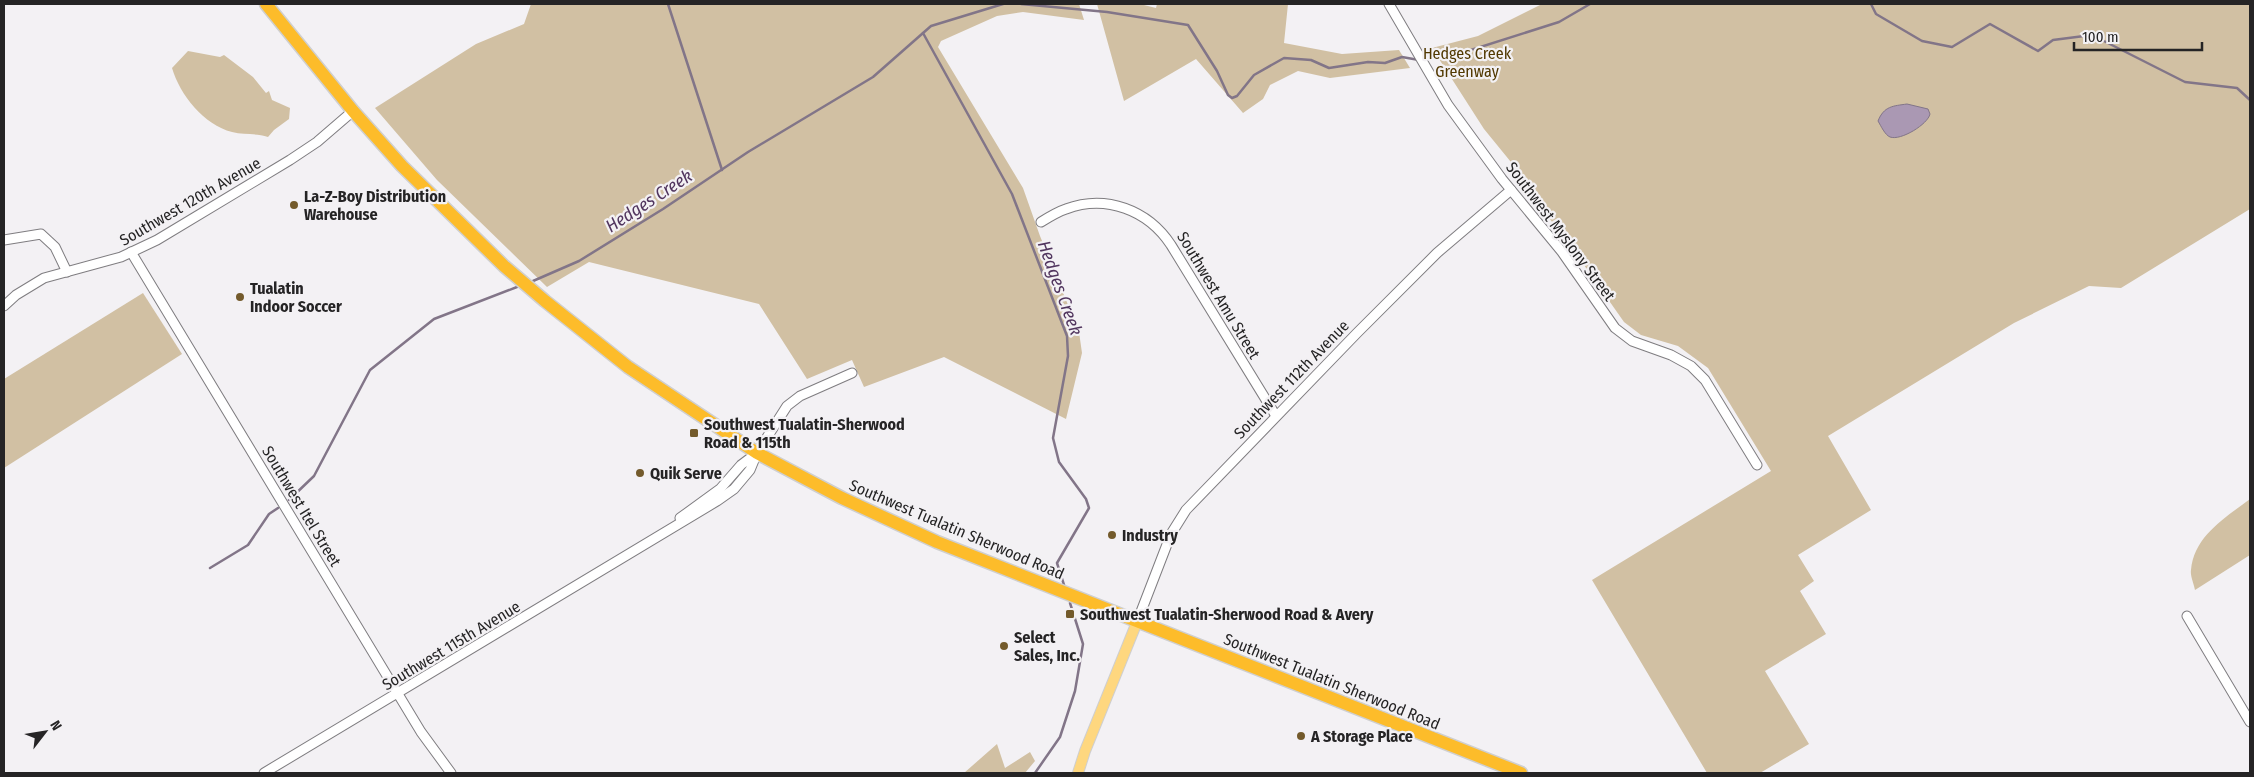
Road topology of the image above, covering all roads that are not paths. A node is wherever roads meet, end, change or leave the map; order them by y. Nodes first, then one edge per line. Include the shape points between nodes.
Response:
1 (266, 4) edge
2 (1389, 4) edge
3 (353, 111) junction
4 (1511, 190) junction
5 (1041, 222) dead end
6 (4, 240) edge
7 (131, 252) junction
8 (67, 272) junction
9 (4, 306) edge
10 (852, 373) dead end
11 (1276, 416) junction
12 (757, 452) junction
13 (1757, 465) dead end
14 (2187, 616) dead end
15 (1137, 622) junction
16 (398, 694) junction
17 (2250, 722) edge
18 (264, 773) edge
19 (451, 773) edge
20 (1078, 773) edge
21 (1521, 773) edge

1 - 3 highway, Southwest Tualatin Sherwood Road
2 - 4 street, Southwest Myslony Street via 1448,105
3 - 7 street, Southwest 120th Avenue via 290,160
3 - 12 highway, Southwest Tualatin Sherwood Road via 452,216 545,301 628,367
4 - 11 street, Southwest 112th Avenue via 1437,253
4 - 13 street, Southwest Myslony Street via 1562,252 1614,328 1632,341 1691,366 1705,380
5 - 11 street, Southwest Amu Street via 1089,203 1120,206 1147,218 1165,235
6 - 8 street via 41,234 54,247
7 - 8 street, Southwest 120th Avenue via 114,260
7 - 16 street, Southwest Itel Street
8 - 9 street, Southwest 120th Avenue via 44,278
10 - 12 street, Southwest 115th Avenue via 809,391 792,402 778,417
11 - 15 street, Southwest 112th Avenue via 1180,517
12 - 15 highway, Southwest Tualatin Sherwood Road via 896,524
12 - 16 street, Southwest 115th Avenue via 750,470 726,495
14 - 17 street
15 - 20 main road
15 - 21 highway, Southwest Tualatin Sherwood Road
16 - 18 street, Southwest 115th Avenue
16 - 19 street, Southwest Itel Street

